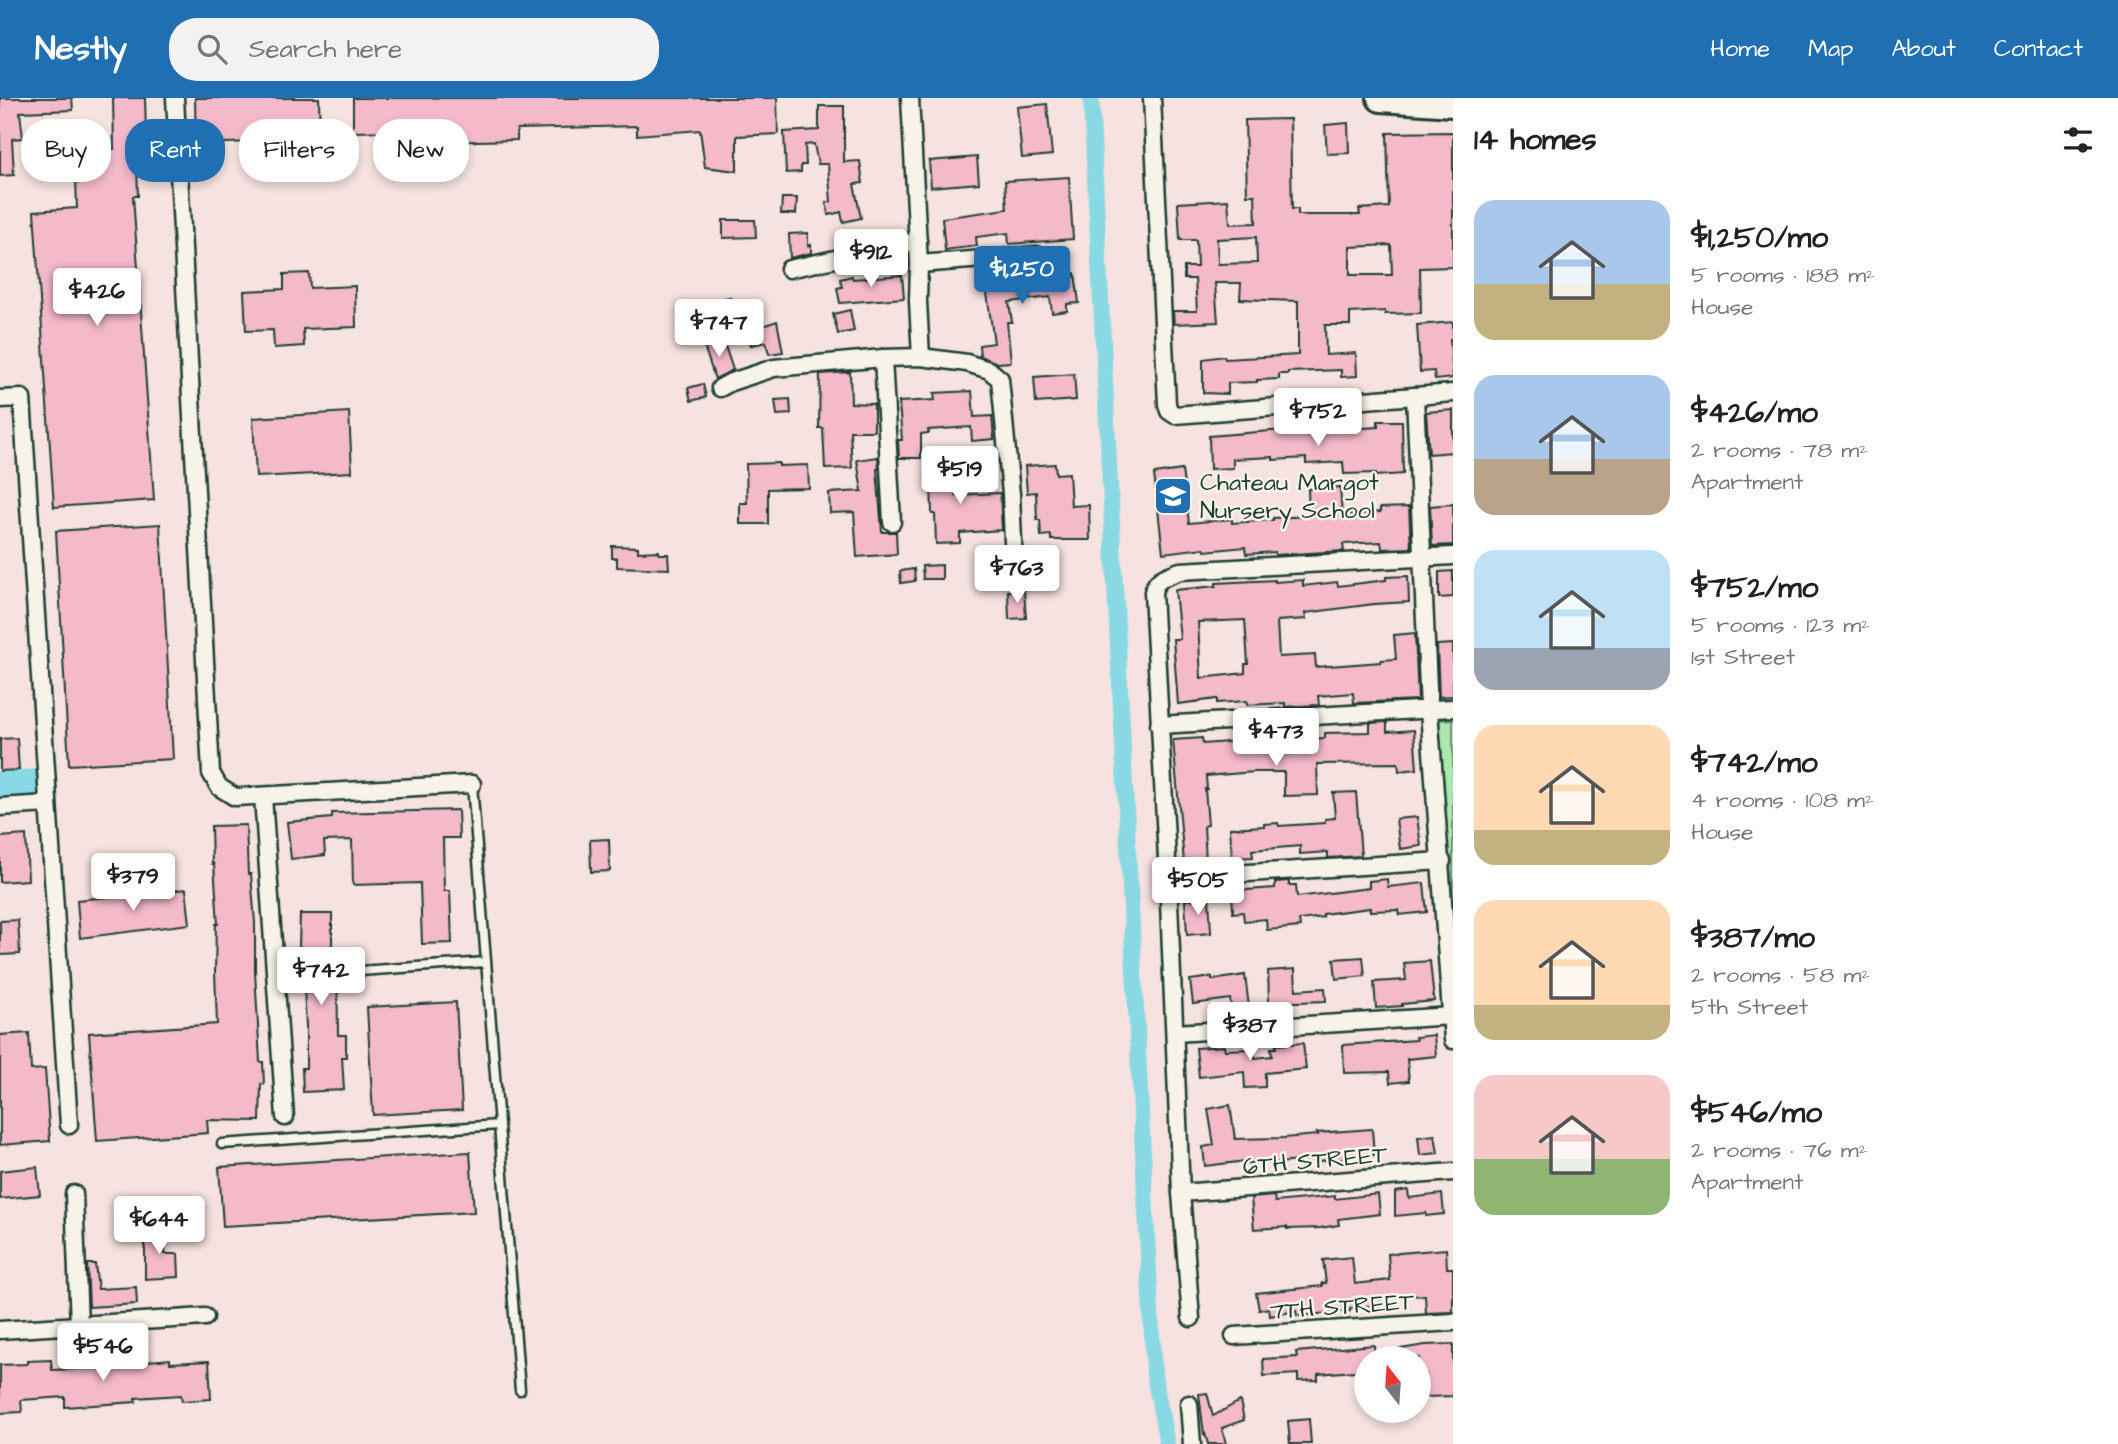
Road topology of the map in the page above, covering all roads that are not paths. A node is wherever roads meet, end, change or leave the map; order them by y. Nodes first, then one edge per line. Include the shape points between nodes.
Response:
1 (175, 98) edge
2 (910, 98) edge
3 (1152, 98) edge
4 (1381, 98) edge
5 (1453, 103) edge
6 (918, 241) junction
7 (1037, 255) dead end
8 (919, 264) junction
9 (789, 269) dead end
10 (883, 358) junction
11 (921, 358) junction
12 (720, 387) dead end
13 (1453, 393) edge
14 (1415, 396) junction
15 (0, 399) edge
16 (891, 522) dead end
17 (1453, 556) edge
18 (1421, 558) junction
19 (1014, 565) dead end
20 (1453, 708) edge
21 (1429, 709) junction
22 (1159, 725) junction
23 (472, 784) joint
24 (263, 796) junction
25 (48, 804) junction
26 (0, 807) edge
27 (1442, 861) junction
28 (1168, 878) junction
29 (1449, 935) edge
30 (486, 962) junction
31 (360, 971) dead end
32 (1452, 1016) edge
33 (1175, 1033) junction
34 (1453, 1040) edge
35 (285, 1117) dead end
36 (69, 1125) dead end
37 (499, 1125) junction
38 (222, 1144) dead end
39 (1453, 1172) edge
40 (1181, 1193) junction
41 (74, 1194) dead end
42 (205, 1317) dead end
43 (1191, 1318) dead end
44 (1453, 1322) edge
45 (79, 1325) junction
46 (0, 1330) edge
47 (1234, 1336) dead end
48 (520, 1390) dead end
49 (1189, 1404) dead end
50 (1192, 1444) edge

1 - 24 street via 211,773 219,788 235,797
2 - 6 street
3 - 14 street via 1169,411 1174,415
4 - 5 main road
6 - 8 street
6 - 9 street
7 - 8 street
8 - 11 street
10 - 11 street
10 - 12 street via 774,368
10 - 16 street
11 - 19 street via 967,363 1000,379
13 - 14 street
14 - 18 street
15 - 25 street via 22,398
17 - 18 street
18 - 21 street
18 - 22 street via 1180,571 1160,579 1153,592
20 - 21 street
21 - 22 street
21 - 27 street
22 - 28 street
23 - 24 street
23 - 30 lane
24 - 35 street
25 - 26 street
25 - 36 street
27 - 28 street
27 - 29 street
28 - 33 street
29 - 32 street
30 - 31 lane
30 - 37 lane
32 - 33 street
32 - 34 street
33 - 40 street
37 - 38 lane
37 - 48 lane
39 - 40 street, 6TH STREET
40 - 43 street
41 - 45 street
42 - 45 street
44 - 47 street, 7TH STREET
45 - 46 street
49 - 50 street

